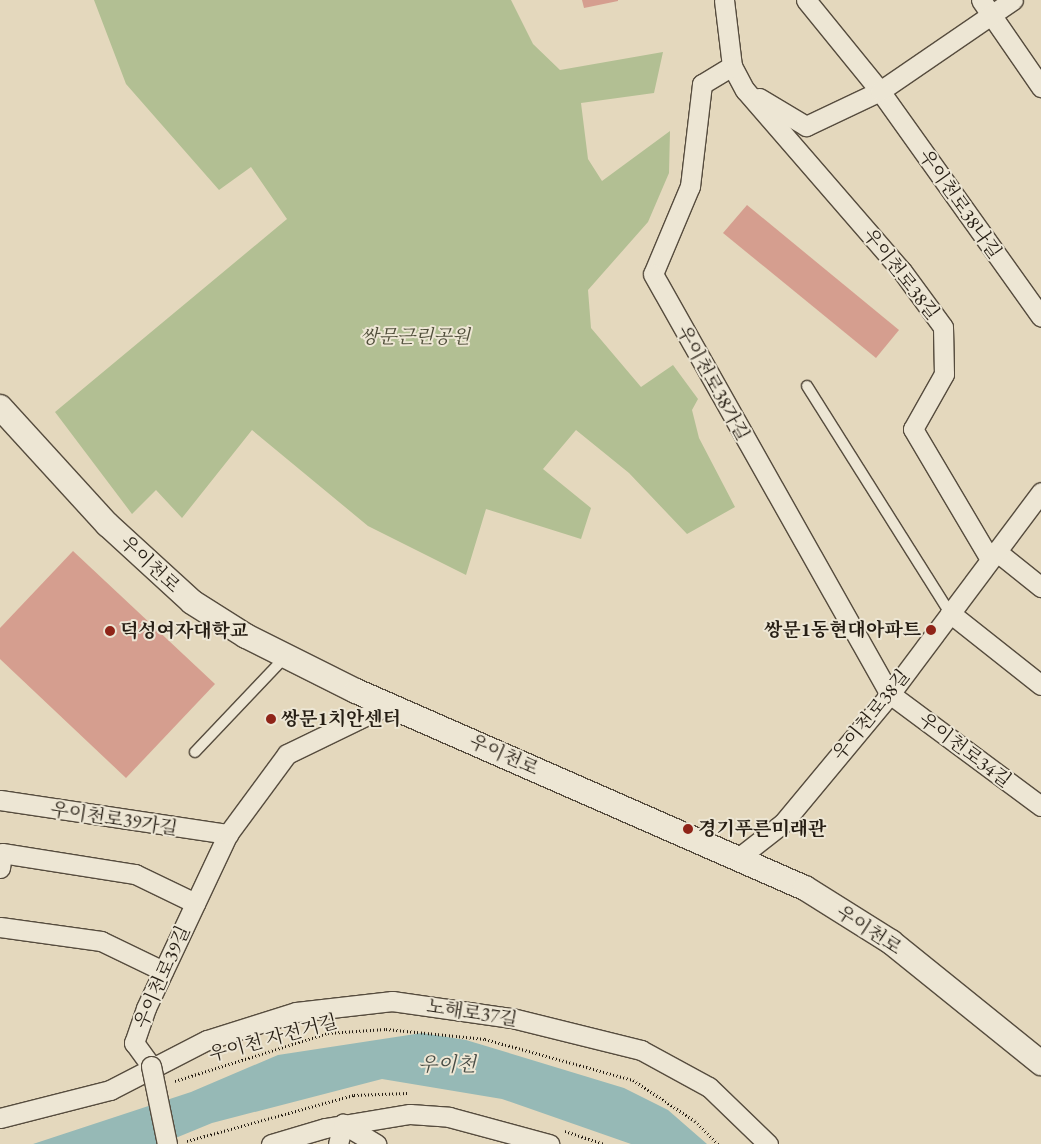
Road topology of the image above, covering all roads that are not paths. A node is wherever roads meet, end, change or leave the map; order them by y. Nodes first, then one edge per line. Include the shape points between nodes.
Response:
1 (724, 0) edge
2 (806, 0) edge
3 (1013, 0) edge
4 (987, 7) edge
5 (732, 66) junction
6 (1041, 87) edge
7 (745, 90) junction
8 (880, 91) junction
9 (1041, 317) edge
10 (807, 386) dead end
11 (0, 407) edge
12 (1041, 492) edge
13 (993, 555) junction
14 (1041, 587) edge
15 (950, 613) junction
16 (285, 657) junction
17 (1041, 685) edge
18 (890, 694) junction
19 (388, 705) junction
20 (195, 752) dead end
21 (1038, 798) edge
22 (0, 800) edge
23 (228, 834) junction
24 (738, 859) junction
25 (0, 868) edge
26 (195, 903) junction
27 (0, 927) edge
28 (163, 971) junction
29 (1041, 1063) edge
30 (150, 1066) junction
31 (0, 1118) edge
32 (343, 1124) junction
33 (167, 1144) edge
34 (271, 1144) edge
35 (338, 1144) edge
36 (376, 1144) edge
37 (550, 1144) edge
38 (768, 1144) edge

1 - 5 street
2 - 8 street, 우이천로38나길
3 - 4 street
4 - 6 street
4 - 8 street
5 - 7 street, 우이천로38길
5 - 18 street, 우이천로38가길 via 702,84 690,186 653,274
7 - 8 street via 806,126
7 - 13 street, 우이천로38길 via 902,272 942,327 944,374 913,430
8 - 9 street, 우이천로38나길
10 - 15 lane
11 - 16 street, 우이천로 via 106,524 192,602
12 - 13 street, 우이천로38길
13 - 14 street
13 - 15 street, 우이천로38길
15 - 17 street
15 - 18 street, 우이천로38길
16 - 19 street, 우이천로
16 - 20 lane
18 - 21 street, 우이천로34길
18 - 24 street, 우이천로38길 via 783,822
19 - 23 street, 우이천로39길 via 287,754
19 - 24 street, 우이천로
22 - 23 street, 우이천로39가길
23 - 26 street, 우이천로39길
24 - 29 street, 우이천로 via 805,888 891,942
25 - 26 street, 우이천로39길 via 2,853 135,874
26 - 28 street, 우이천로39길
27 - 28 street via 101,941
28 - 30 street, 우이천로39길 via 134,1043
30 - 31 street via 110,1090
30 - 33 street, bridge
30 - 38 street, 노해로37길 via 206,1040 296,1012 392,1001 512,1018 641,1050 709,1087
32 - 34 street
32 - 35 street
32 - 36 street
32 - 37 street via 410,1114 449,1117

